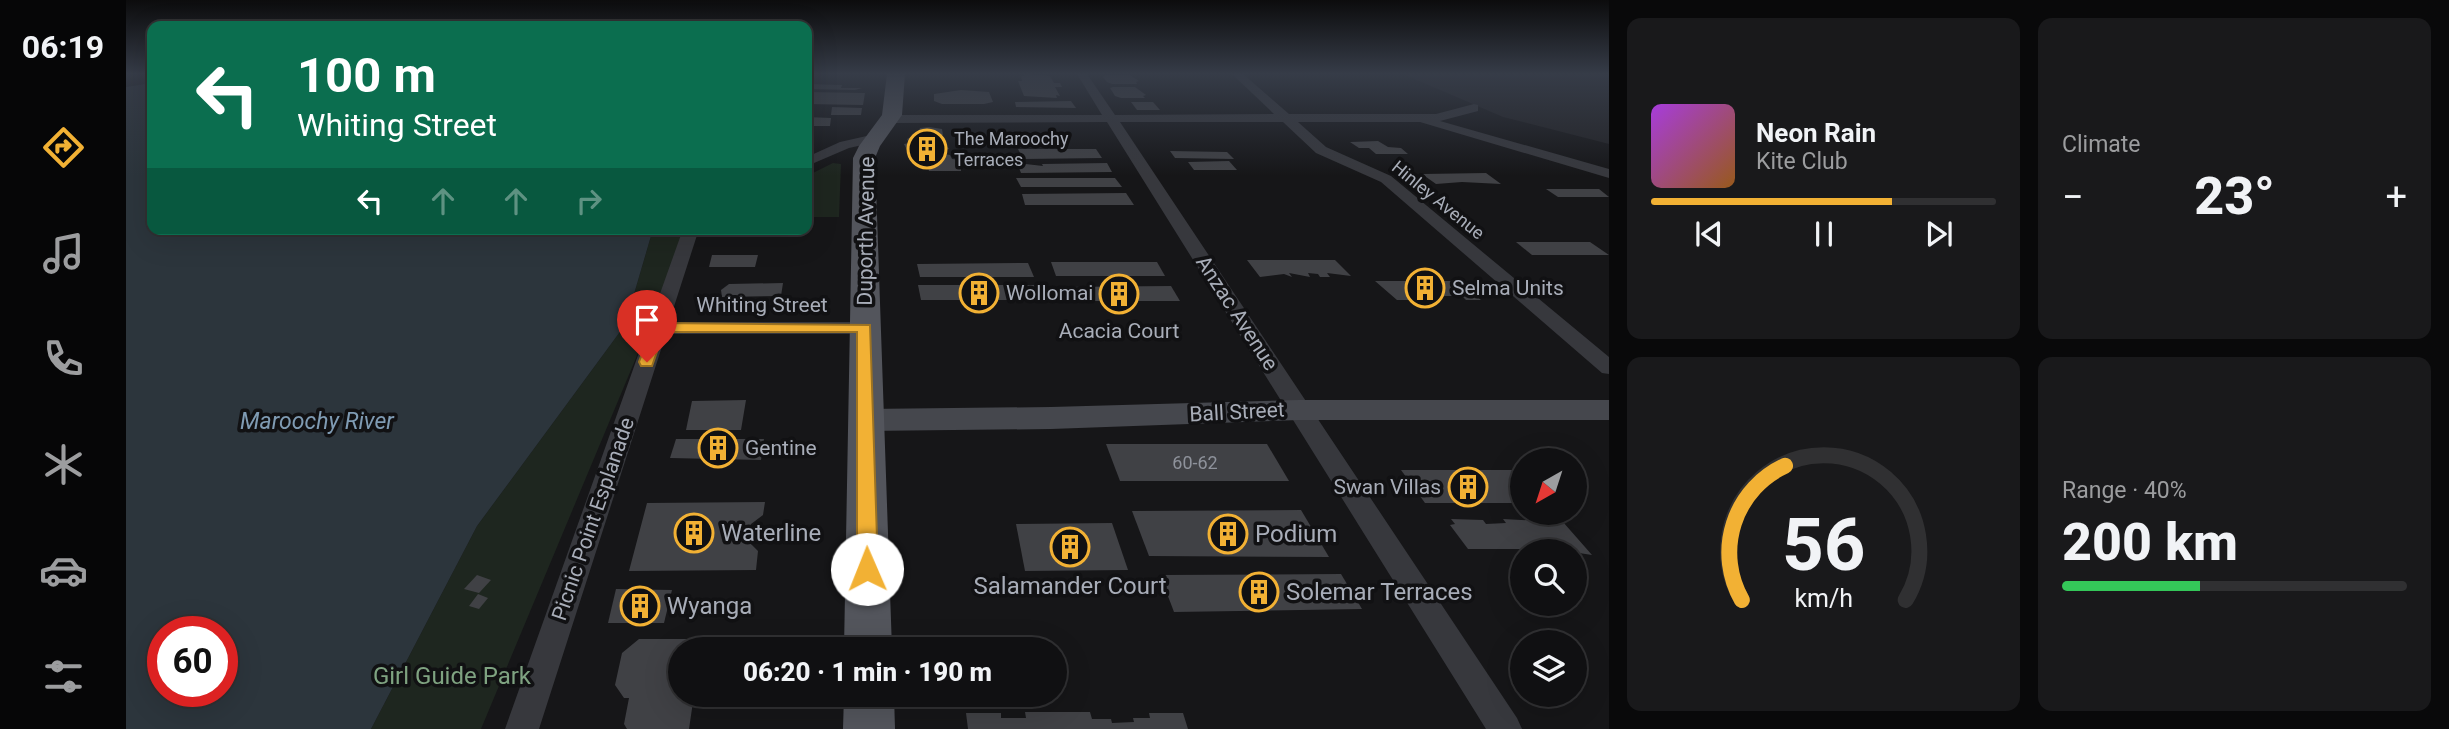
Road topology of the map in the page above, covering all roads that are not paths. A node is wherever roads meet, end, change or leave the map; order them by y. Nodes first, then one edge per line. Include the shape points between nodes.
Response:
1 (892, 108) edge
2 (1104, 108) edge
3 (1273, 108) edge
4 (1474, 108) dead end
5 (1110, 117) junction
6 (1282, 117) junction
7 (1416, 118) junction
8 (881, 129) junction
9 (812, 160) edge
10 (1609, 174) edge
11 (689, 235) edge
12 (658, 328) junction
13 (865, 328) junction
14 (1609, 368) edge
15 (1299, 410) junction
16 (1609, 410) edge
17 (866, 420) junction
18 (868, 637) edge
19 (869, 707) edge
20 (522, 729) edge
21 (869, 729) edge
22 (1505, 729) edge

1 - 8 main road, Duporth Avenue
2 - 5 street, Anzac Avenue
3 - 6 street, Hinley Avenue
4 - 7 street
5 - 6 street
5 - 8 street
5 - 15 street, Anzac Avenue
6 - 7 street
6 - 14 street, Hinley Avenue via 1321,150 1386,179
7 - 10 street
8 - 9 street
8 - 13 main road, Duporth Avenue via 864,158
11 - 12 street, Picnic Point Esplanade
12 - 13 street, Whiting Street
12 - 20 street, Picnic Point Esplanade
13 - 17 main road, Duporth Avenue
15 - 16 main road, Ball Street
15 - 17 main road, Ball Street
15 - 22 street, Anzac Avenue
17 - 18 main road, Duporth Avenue
19 - 21 main road

